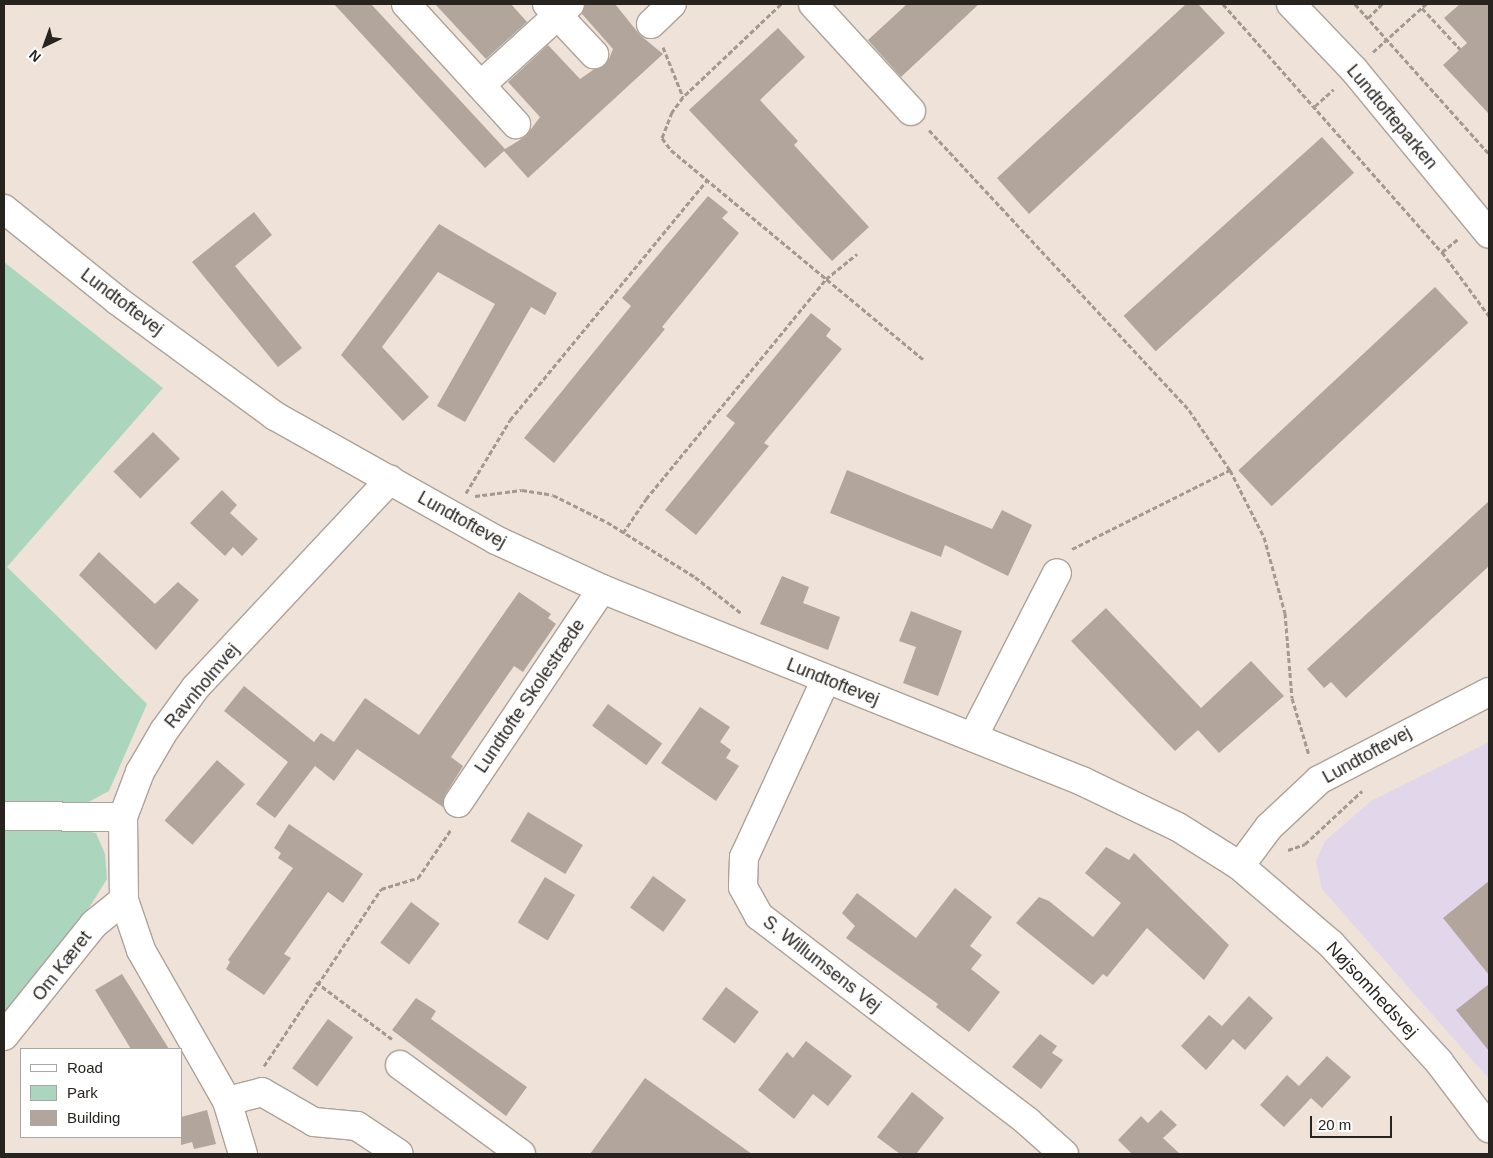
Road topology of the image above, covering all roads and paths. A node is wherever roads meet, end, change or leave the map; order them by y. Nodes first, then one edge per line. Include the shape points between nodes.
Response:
1 (406, 4) edge
2 (672, 4) edge
3 (781, 4) edge
4 (1223, 4) edge
5 (1292, 4) edge
6 (1355, 4) edge
7 (1382, 4) edge
8 (1426, 4) edge
9 (558, 7) edge
10 (824, 7) edge
11 (1422, 8) junction
12 (1368, 18) junction
13 (651, 24) joint
14 (1387, 40) junction
15 (1460, 49) dead end
16 (594, 54) dead end
17 (481, 85) junction
18 (683, 97) junction
19 (911, 111) joint
20 (516, 124) dead end
21 (1489, 154) edge
22 (707, 180) junction
23 (4, 209) edge
24 (1489, 234) edge
25 (857, 254) dead end
26 (826, 279) junction
27 (1489, 316) edge
28 (924, 360) dead end
29 (1230, 470) junction
30 (390, 480) junction
31 (623, 533) junction
32 (1057, 573) joint
33 (602, 589) junction
34 (747, 619) dead end
35 (826, 679) junction
36 (1489, 692) edge
37 (973, 737) junction
38 (1319, 780) junction
39 (1366, 789) dead end
40 (458, 803) joint
41 (4, 816) edge
42 (123, 817) junction
43 (1286, 850) dead end
44 (1240, 866) junction
45 (124, 900) junction
46 (4, 1036) edge
47 (400, 1065) dead end
48 (262, 1092) junction
49 (226, 1101) junction
50 (1489, 1128) edge
51 (242, 1154) edge
52 (399, 1154) edge
53 (521, 1154) edge
54 (1064, 1154) edge

1 - 17 street
2 - 13 street
3 - 18 path
4 - 27 path via 1442,252
5 - 24 street, Lundtofteparken via 1354,70
6 - 12 path
7 - 12 path
8 - 11 path
9 - 16 street
9 - 17 street
10 - 19 street
11 - 14 path
11 - 15 path
12 - 14 path
13 - 18 path
14 - 21 path
17 - 20 street
18 - 22 path via 672,112 662,138 665,145
19 - 29 path via 1189,410
22 - 26 path
22 - 31 path via 510,420 462,500 522,490 553,495
23 - 30 street, Lundtoftevej via 118,301 275,416
25 - 26 path
26 - 28 path
26 - 31 path via 646,499
29 - 32 path via 1049,560
29 - 38 path via 1266,547 1285,613 1292,698
30 - 33 street, Lundtoftevej via 496,540
30 - 42 street, Ravnholmvej via 196,687 164,731 140,772
31 - 34 path via 696,577
32 - 37 street
33 - 35 street, Lundtoftevej
33 - 40 street, Lundtofte Skolestræde
35 - 37 street, Lundtoftevej
35 - 54 street, S. Willumsens Vej via 744,857 743,887 759,916 1028,1122
36 - 38 street, Lundtoftevej
37 - 44 street, Lundtoftevej via 1125,800
38 - 44 street, Lundtoftevej via 1269,827
39 - 43 path via 1304,844
40 - 48 path via 453,810 456,823 418,878 381,889 316,982 255,1080
41 - 42 street
42 - 45 street, Ravnholmvej
44 - 50 street, Nøjsomhedsvej via 1331,944 1439,1062
45 - 46 street, Om Kæret via 94,924
45 - 49 street, Ravnholmvej via 141,950
47 - 53 street
48 - 49 street
48 - 52 street via 314,1122 357,1126
49 - 51 street, Ravnholmvej

